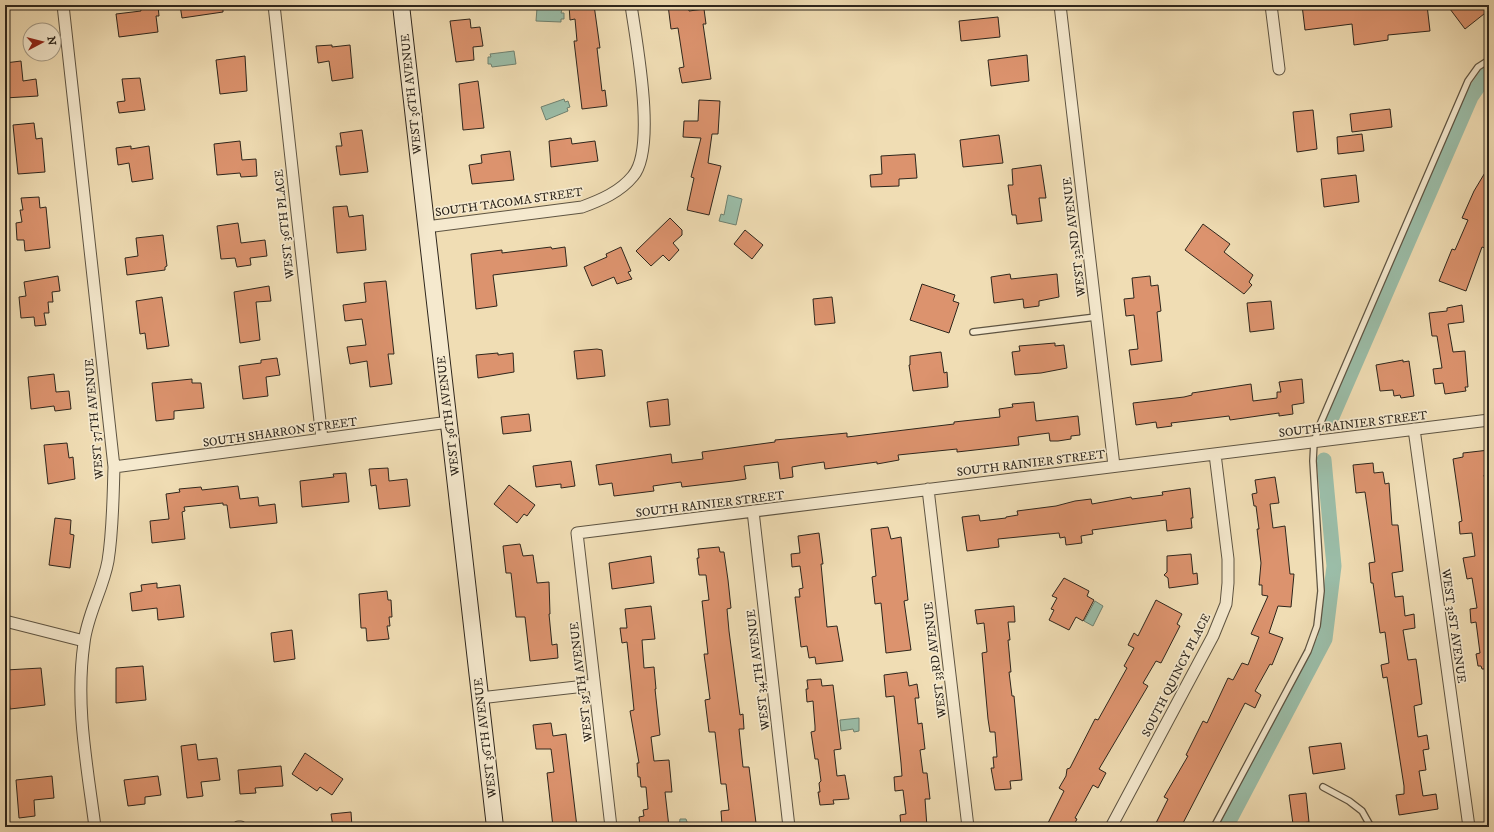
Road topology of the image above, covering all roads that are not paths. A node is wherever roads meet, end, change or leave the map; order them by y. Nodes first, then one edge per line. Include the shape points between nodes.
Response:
1 (63, 5) edge
2 (274, 5) edge
3 (400, 5) edge
4 (631, 5) edge
5 (1060, 5) edge
6 (1271, 5) edge
7 (1489, 60) edge
8 (1279, 69) dead end
9 (426, 227) junction
10 (1096, 317) junction
11 (973, 332) dead end
12 (1489, 420) edge
13 (449, 422) junction
14 (1414, 429) junction
15 (322, 439) junction
16 (1314, 442) junction
17 (1215, 454) junction
18 (1114, 466) junction
19 (114, 467) junction
20 (928, 490) junction
21 (753, 511) junction
22 (577, 534) joint
23 (5, 621) edge
24 (84, 641) junction
25 (594, 685) junction
26 (480, 698) junction
27 (1323, 787) dead end
28 (96, 827) edge
29 (238, 827) edge
30 (241, 827) edge
31 (495, 827) edge
32 (611, 827) edge
33 (789, 827) edge
34 (968, 827) edge
35 (1111, 827) edge
36 (1214, 827) edge
37 (1371, 827) edge
38 (1469, 827) edge

1 - 19 street, WEST 37TH AVENUE
2 - 15 street, WEST 36TH PLACE
3 - 9 street, WEST 36TH AVENUE
4 - 9 street, SOUTH TACOMA STREET via 644,114 642,157 634,175 605,199 582,207
5 - 10 street, WEST 32ND AVENUE
6 - 8 street
7 - 16 lane via 1478,67 1468,81
9 - 13 street, WEST 36TH AVENUE
10 - 11 lane
10 - 18 street, WEST 32ND AVENUE
12 - 14 street, SOUTH RAINIER STREET
13 - 15 street, SOUTH SHARRON STREET
13 - 26 street, WEST 36TH AVENUE
14 - 16 street, SOUTH RAINIER STREET
14 - 38 street, WEST 31ST AVENUE
15 - 19 street, SOUTH SHARRON STREET
16 - 17 street, SOUTH RAINIER STREET
16 - 36 lane via 1313,461 1321,569 1317,626 1308,651
17 - 18 street, SOUTH RAINIER STREET
17 - 35 street, SOUTH QUINCY PLACE via 1228,559 1226,604 1213,636
18 - 20 street, SOUTH RAINIER STREET
19 - 24 street, WEST 37TH AVENUE via 108,562
20 - 21 street, SOUTH RAINIER STREET
20 - 34 street, WEST 33RD AVENUE
21 - 22 street, SOUTH RAINIER STREET
21 - 33 street, WEST 34TH AVENUE
22 - 25 street, WEST 35TH AVENUE
23 - 24 street
24 - 28 street, WEST 37TH AVENUE via 80,681 81,723
25 - 26 street
25 - 32 street, WEST 35TH AVENUE
26 - 31 street, WEST 36TH AVENUE
27 - 37 lane via 1362,811
29 - 30 street

